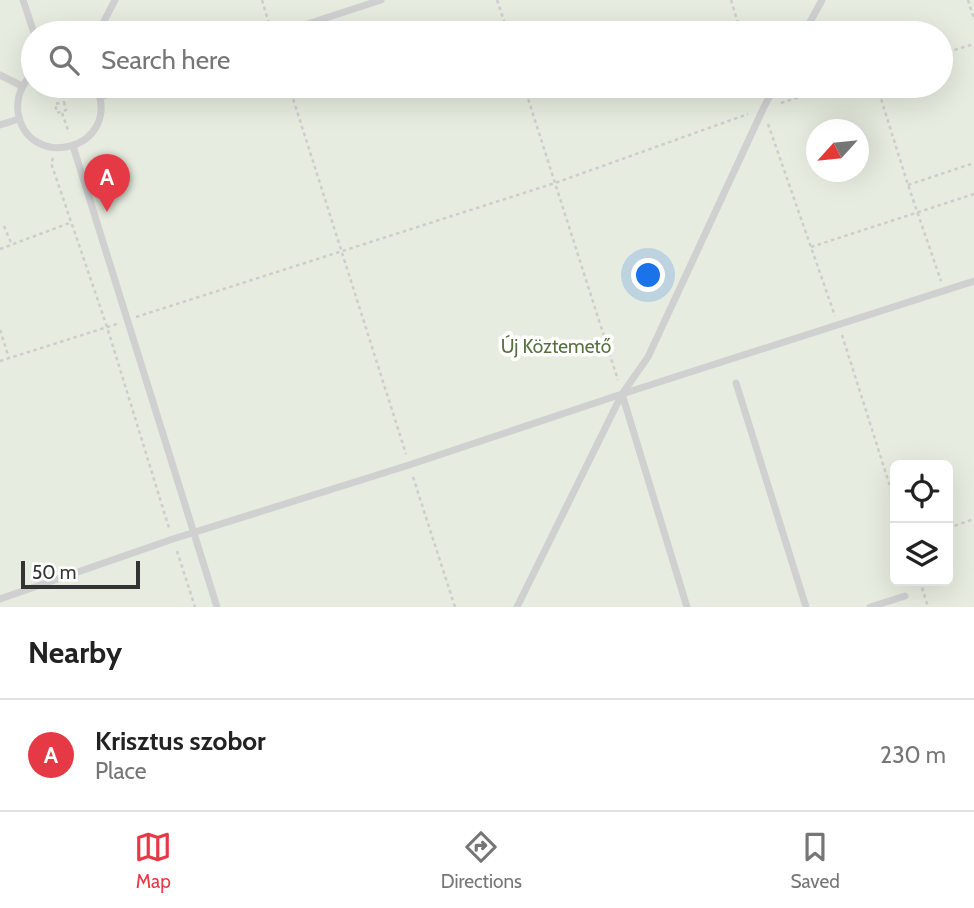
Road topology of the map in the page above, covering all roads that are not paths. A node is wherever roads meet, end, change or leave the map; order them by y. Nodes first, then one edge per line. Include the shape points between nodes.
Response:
1 (23, 0) edge
2 (115, 0) edge
3 (381, 0) edge
4 (822, 0) edge
5 (30, 21) edge
6 (105, 21) edge
7 (317, 21) edge
8 (811, 21) edge
9 (0, 75) edge
10 (21, 86) edge
11 (21, 89) edge
12 (101, 98) edge
13 (769, 98) edge
14 (19, 119) junction
15 (0, 125) edge
16 (73, 146) junction
17 (974, 281) edge
18 (736, 383) dead end
19 (622, 394) junction
20 (193, 533) junction
21 (905, 596) dead end
22 (0, 599) edge
23 (217, 607) edge
24 (517, 607) edge
25 (687, 607) edge
26 (806, 607) edge
27 (870, 607) edge

1 - 5 lane
2 - 6 lane
3 - 7 lane
4 - 8 lane
9 - 10 lane
11 - 14 lane
12 - 16 lane via 97,126
13 - 19 lane via 648,357
14 - 15 lane
14 - 16 lane via 40,143 56,148
16 - 20 lane
17 - 19 lane
18 - 26 lane
19 - 20 lane
19 - 24 lane
19 - 25 lane
20 - 22 lane
20 - 23 lane
21 - 27 lane

